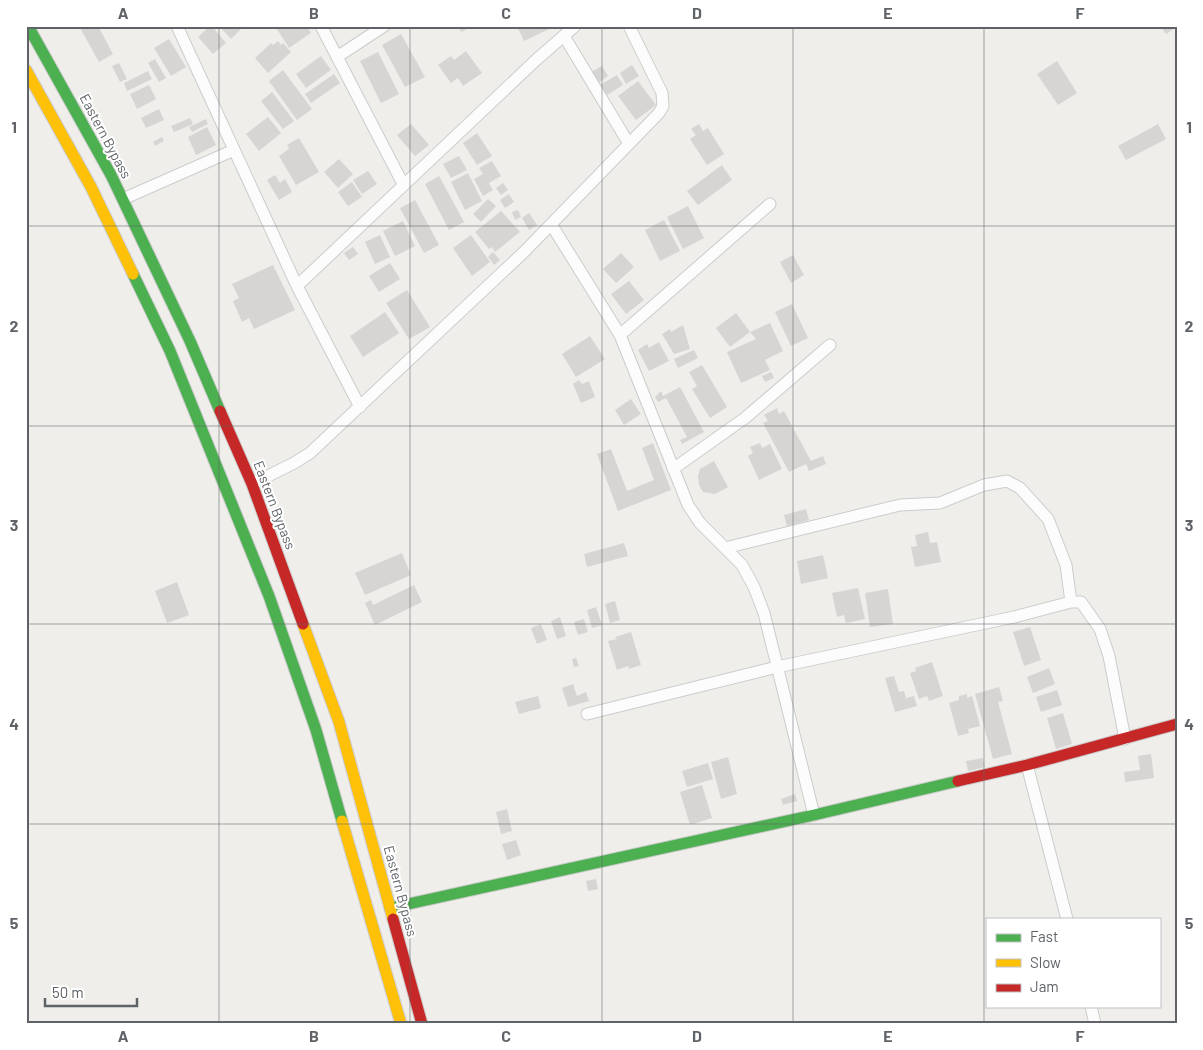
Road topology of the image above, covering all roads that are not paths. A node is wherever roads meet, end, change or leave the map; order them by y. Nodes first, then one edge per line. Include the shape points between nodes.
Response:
1 (28, 26) edge
2 (321, 26) edge
3 (384, 26) edge
4 (575, 26) edge
5 (629, 26) edge
6 (181, 28) edge
7 (564, 36) junction
8 (337, 57) junction
9 (26, 70) edge
10 (629, 144) junction
11 (234, 150) junction
12 (404, 184) junction
13 (123, 199) junction
14 (770, 204) dead end
15 (551, 224) junction
16 (297, 286) junction
17 (620, 335) junction
18 (830, 345) dead end
19 (360, 407) junction
20 (673, 469) junction
21 (252, 484) junction
22 (725, 548) junction
23 (1071, 602) junction
24 (777, 667) junction
25 (587, 714) dead end
26 (1177, 724) edge
27 (1125, 739) junction
28 (1026, 765) junction
29 (814, 815) junction
30 (390, 908) junction
31 (1067, 918) edge
32 (1091, 1008) edge
33 (401, 1024) edge
34 (422, 1024) edge
35 (1095, 1024) edge

1 - 13 main road, Eastern Bypass
2 - 8 street
3 - 8 street
4 - 7 street
5 - 10 street via 664,100 659,113
6 - 11 street
7 - 10 street
7 - 12 street
8 - 12 street
9 - 33 main road via 91,187 170,351 270,596 316,730
10 - 15 street
11 - 13 street
11 - 16 street
12 - 16 street
13 - 21 main road, Eastern Bypass
14 - 17 street
15 - 17 street
15 - 19 street
16 - 19 street
17 - 20 street
18 - 20 street via 745,418
19 - 21 street via 310,453
20 - 22 street via 688,505
21 - 30 main road, Eastern Bypass via 339,722
22 - 23 street via 900,505 940,503 984,485 1007,481 1020,488 1048,519 1066,565
22 - 24 street via 742,565 754,587
23 - 24 street
23 - 27 street via 1081,602 1100,629 1109,656
24 - 25 street
24 - 29 street
26 - 27 main road
27 - 28 main road
28 - 29 main road
28 - 31 street
29 - 30 main road
30 - 34 main road, Eastern Bypass
32 - 35 street

